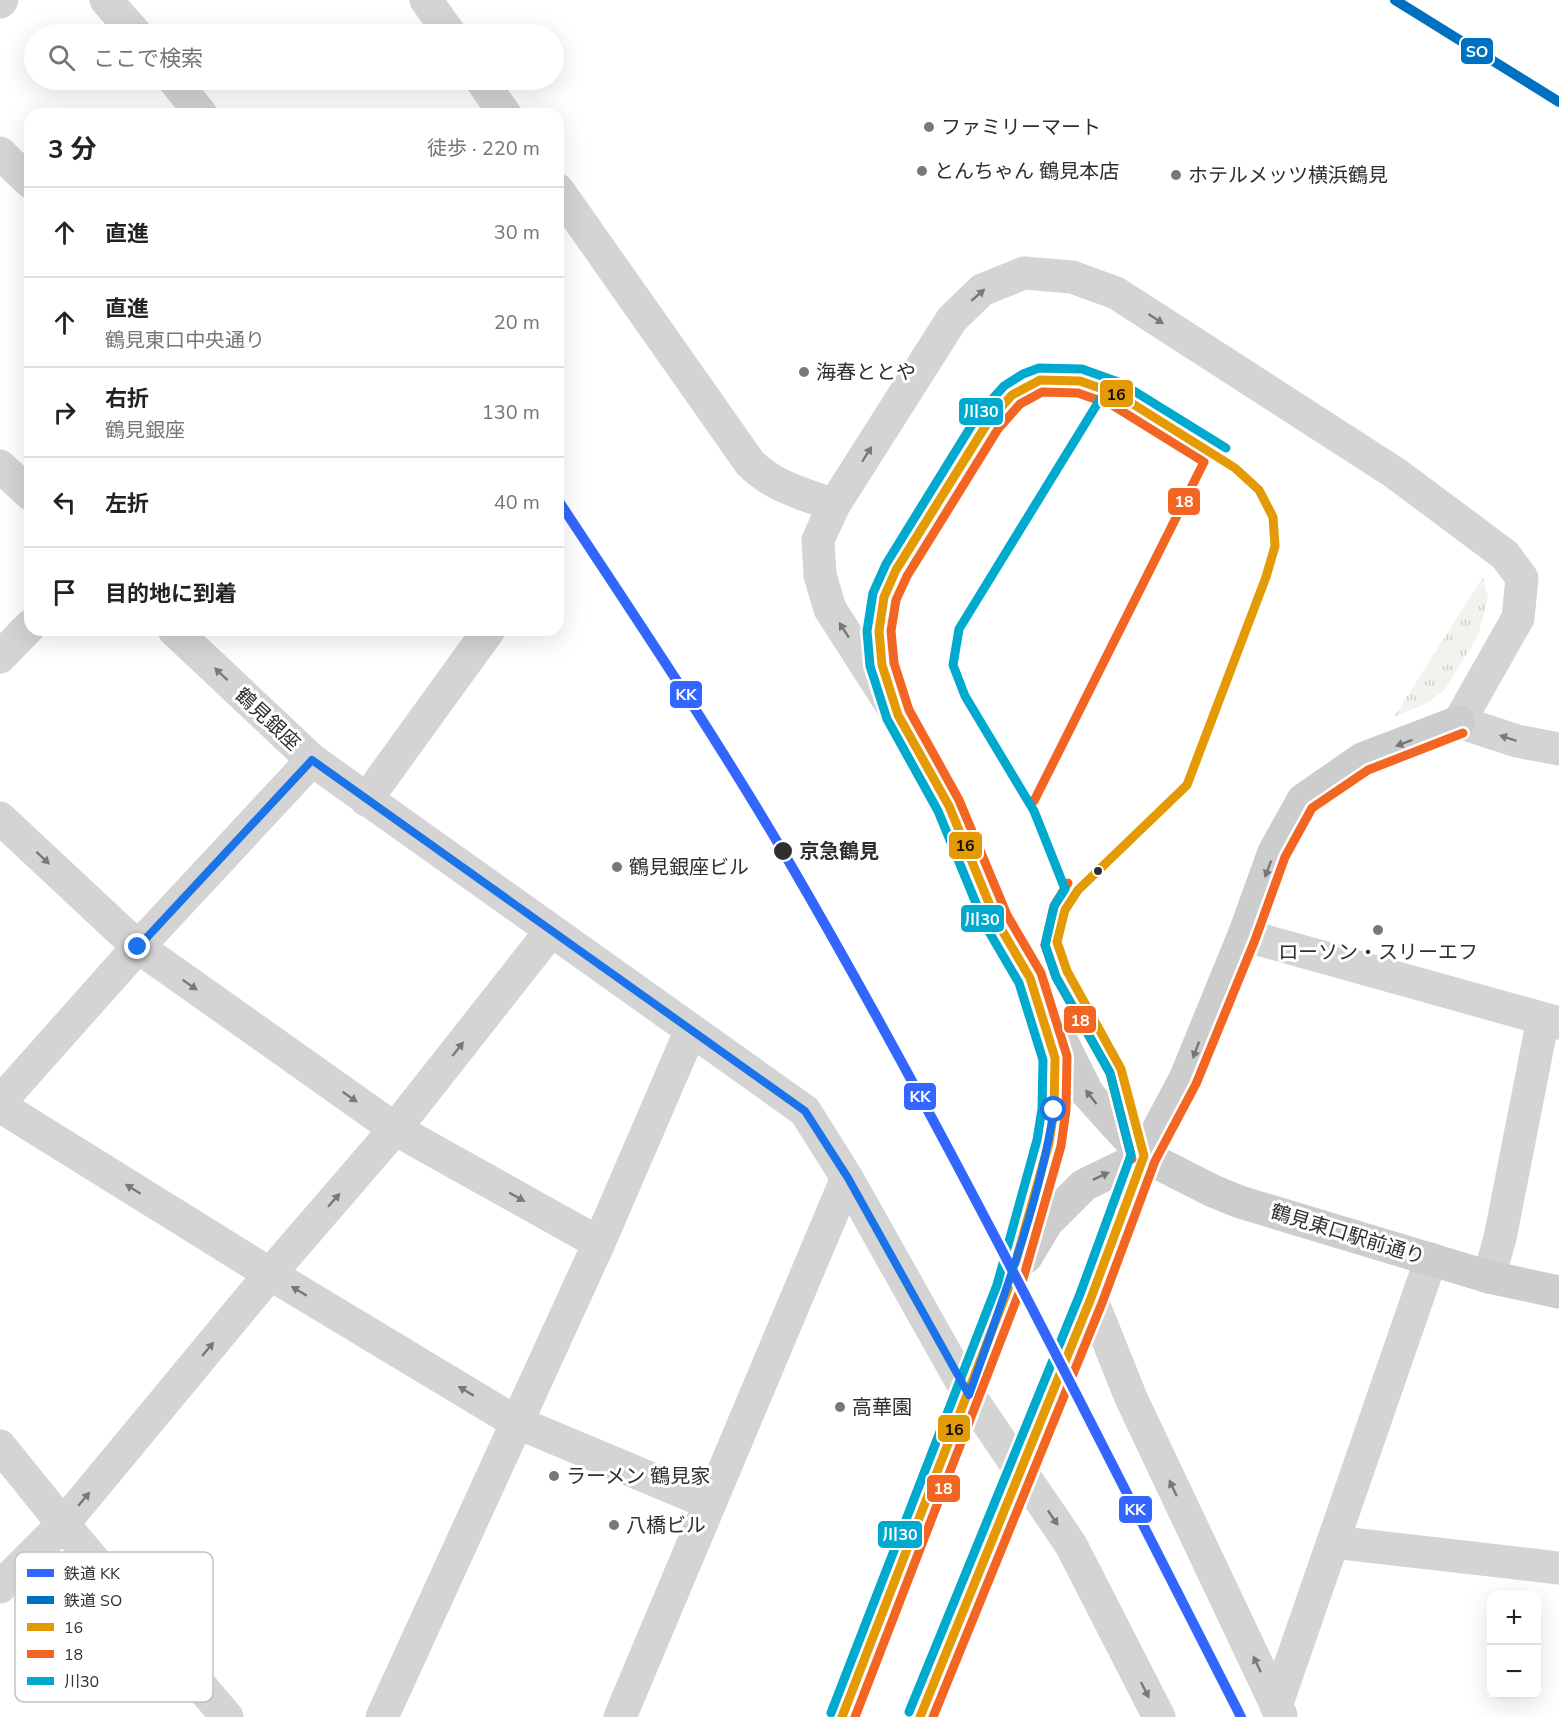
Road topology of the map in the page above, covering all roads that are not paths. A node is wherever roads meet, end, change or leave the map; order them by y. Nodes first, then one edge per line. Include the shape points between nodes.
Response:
1 (106, 0) edge
2 (426, 0) edge
3 (127, 24) edge
4 (443, 24) edge
5 (182, 90) edge
6 (488, 90) edge
7 (196, 108) edge
8 (501, 108) edge
9 (0, 153) edge
10 (24, 176) edge
11 (564, 199) edge
12 (0, 466) edge
13 (24, 488) edge
14 (834, 506) junction
15 (24, 632) edge
16 (180, 636) edge
17 (485, 636) edge
18 (0, 657) edge
19 (1459, 722) junction
20 (1559, 749) edge
21 (312, 760) junction
22 (366, 800) junction
23 (0, 818) edge
24 (550, 932) junction
25 (1244, 935) junction
26 (138, 947) junction
27 (1029, 978) junction
28 (1551, 1021) edge
29 (691, 1030) junction
30 (0, 1104) edge
31 (395, 1129) junction
32 (1144, 1156) junction
33 (848, 1178) junction
34 (599, 1243) junction
35 (1431, 1259) junction
36 (270, 1274) junction
37 (1489, 1278) junction
38 (1008, 1289) junction
39 (1559, 1292) edge
40 (1091, 1298) junction
41 (969, 1395) junction
42 (516, 1422) junction
43 (0, 1446) edge
44 (1020, 1470) junction
45 (710, 1503) junction
46 (63, 1524) junction
47 (1333, 1542) junction
48 (35, 1552) edge
49 (87, 1552) edge
50 (1559, 1568) edge
51 (15, 1572) edge
52 (0, 1587) edge
53 (213, 1701) edge
54 (1279, 1712) edge
55 (227, 1717) edge
56 (382, 1717) edge
57 (620, 1717) edge
58 (842, 1717) edge
59 (920, 1717) edge
60 (1159, 1717) edge

1 - 3 street
2 - 4 street
5 - 7 street
6 - 8 street
9 - 10 street
11 - 14 street via 750,463 782,487
12 - 13 street
14 -> 19 street via 952,319 982,290 1024,273 1072,277 1126,300 1395,473 1505,555 1522,578 1518,618
27 -> 14 street via 996,920 949,806 898,715 830,609 820,575 818,540
15 - 18 street
21 -> 16 street, 鶴見銀座
17 - 22 street
20 -> 19 street via 1517,741
19 -> 25 main road via 1362,759 1302,800 1274,852
21 - 22 street, 鶴見銀座
21 - 26 street
22 - 24 street, 鶴見銀座
23 -> 26 street
24 - 29 street, 鶴見銀座
31 -> 24 street
25 - 28 street
25 -> 32 main road via 1185,1079
26 - 30 street
26 -> 31 street
32 -> 27 main road via 1088,1094
27 - 38 main road via 1055,1058 1054,1110 1049,1143
28 - 37 street
29 - 33 street, 鶴見銀座 via 805,1111
29 - 34 street
36 -> 30 street
31 -> 34 street
36 -> 31 street
32 - 35 main road, 鶴見東口駅前通り via 1240,1202
38 -> 32 main road via 1047,1222 1084,1185
32 - 40 main road
33 - 41 street, 鶴見銀座
33 - 45 street
34 - 42 street
35 - 37 main road, 鶴見東口駅前通り
35 - 47 street
42 -> 36 street
46 -> 36 street
37 - 39 main road, 鶴見東口駅前通り
38 - 41 main road
40 - 44 main road
54 -> 40 street via 1131,1398
41 - 44 street, 鶴見銀座
41 - 58 main road
42 - 45 street
42 - 56 street
43 - 46 street
44 - 59 main road
44 -> 60 street, 鶴見銀座 via 1071,1545
45 - 57 street
46 - 48 street
46 - 49 street
47 - 50 street
47 - 54 street
51 - 52 street
53 - 55 street

